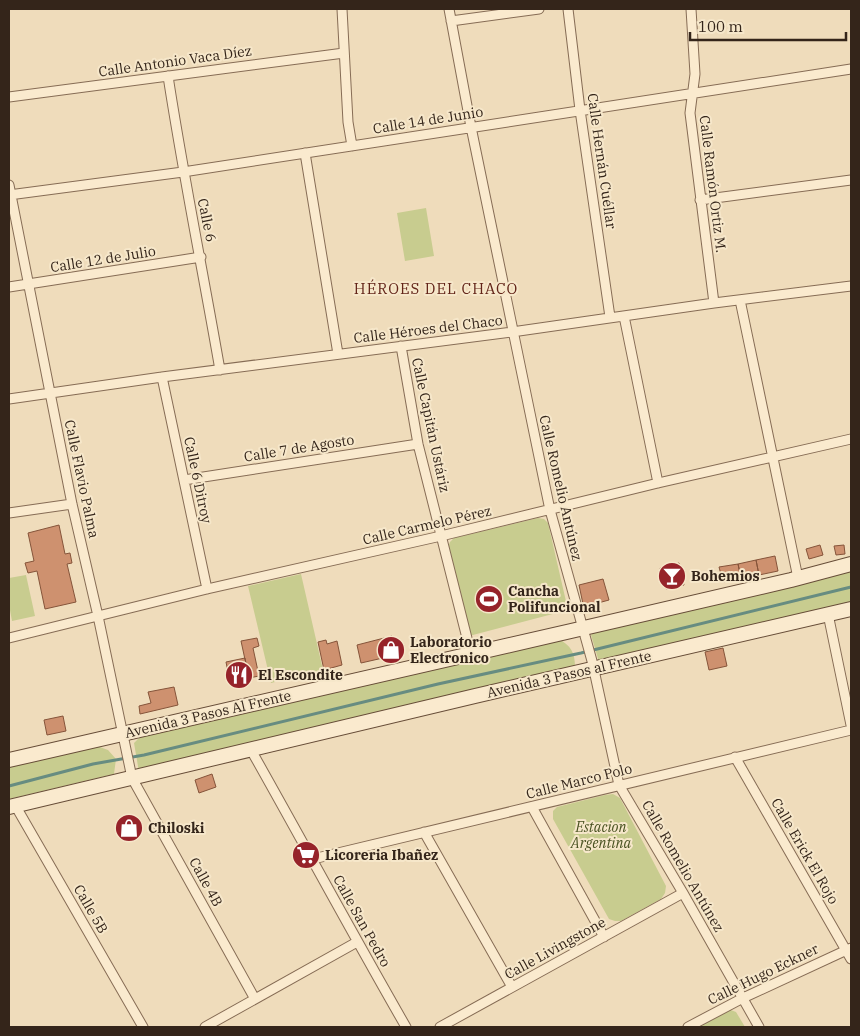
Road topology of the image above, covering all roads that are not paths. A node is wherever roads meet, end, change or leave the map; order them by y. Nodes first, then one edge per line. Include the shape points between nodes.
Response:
1 (342, 9) edge
2 (449, 9) edge
3 (540, 9) edge
4 (568, 9) edge
5 (691, 9) edge
6 (450, 21) junction
7 (344, 53) junction
8 (851, 69) edge
9 (168, 76) junction
10 (692, 93) junction
11 (9, 97) edge
12 (580, 110) junction
13 (470, 127) junction
14 (352, 146) junction
15 (305, 153) junction
16 (183, 172) junction
17 (851, 180) edge
18 (9, 191) edge
19 (700, 200) junction
20 (200, 257) junction
21 (28, 285) junction
22 (851, 286) edge
23 (9, 287) edge
24 (740, 300) junction
25 (714, 303) junction
26 (624, 316) junction
27 (610, 317) junction
28 (512, 332) junction
29 (401, 346) junction
30 (338, 354) junction
31 (220, 370) junction
32 (162, 377) junction
33 (50, 393) junction
34 (9, 399) edge
35 (851, 439) edge
36 (418, 444) junction
37 (774, 457) junction
38 (184, 480) junction
39 (658, 483) junction
40 (72, 504) junction
41 (550, 510) junction
42 (9, 513) edge
43 (441, 536) junction
44 (851, 564) edge
45 (798, 578) junction
46 (207, 589) junction
47 (851, 609) edge
48 (828, 614) junction
49 (98, 616) junction
50 (584, 633) junction
51 (9, 638) edge
52 (471, 654) junction
53 (593, 665) junction
54 (851, 725) edge
55 (851, 730) edge
56 (124, 741) junction
57 (251, 750) junction
58 (735, 757) junction
59 (9, 760) edge
60 (131, 774) junction
61 (619, 785) junction
62 (12, 806) edge
63 (532, 807) junction
64 (424, 832) junction
65 (313, 859) junction
66 (683, 893) junction
67 (604, 937) junction
68 (357, 942) junction
69 (849, 949) edge
70 (851, 959) edge
71 (512, 987) junction
72 (743, 998) junction
73 (255, 999) junction
74 (142, 1027) edge
75 (205, 1027) edge
76 (406, 1027) edge
77 (440, 1027) edge
78 (688, 1027) edge
79 (759, 1027) edge

1 - 7 street
2 - 6 street, Calle Romelio Antúnez
3 - 6 street
4 - 12 street, Calle Hernán Cuéllar
5 - 10 street, Calle Ramón Ortiz M. via 695,74
6 - 13 street, Calle Romelio Antúnez
7 - 9 street, Calle Antonio Vaca Díez
7 - 14 street
8 - 10 street, Calle 14 de Junio
9 - 11 street, Calle Antonio Vaca Díez
9 - 16 street, Calle 6
10 - 12 street, Calle 14 de Junio
10 - 19 street, Calle Ramón Ortiz M. via 690,113
12 - 13 street, Calle 14 de Junio
12 - 27 street, Calle Hernán Cuéllar
13 - 14 street, Calle 14 de Junio
13 - 28 street, Calle Romelio Antúnez
14 - 15 street, Calle 14 de Junio
15 - 16 street, Calle 14 de Junio
15 - 30 street
16 - 18 street, Calle 14 de Junio
16 - 20 street, Calle 6
17 - 19 street
18 - 21 street, Calle Flavio Palma
19 - 25 street, Calle Ramón Ortiz M.
20 - 21 street, Calle 12 de Julio
20 - 31 street, Calle 6
21 - 23 street, Calle 12 de Julio
21 - 33 street, Calle Flavio Palma
22 - 24 street, Calle Héroes del Chaco
24 - 25 street, Calle Héroes del Chaco
24 - 37 street
25 - 26 street, Calle Héroes del Chaco
26 - 27 street, Calle Héroes del Chaco
26 - 39 street
27 - 28 street, Calle Héroes del Chaco
28 - 29 street, Calle Héroes del Chaco
28 - 41 street, Calle Romelio Antúnez
29 - 30 street, Calle Héroes del Chaco
29 - 36 street, Calle Capitán Ustáriz
30 - 31 street, Calle Héroes del Chaco
31 - 32 street, Calle Héroes del Chaco
32 - 33 street, Calle Héroes del Chaco
32 - 38 street, Calle 6 Ditroy
33 - 34 street, Calle Héroes del Chaco
33 - 40 street, Calle Flavio Palma
35 - 37 street, Calle Carmelo Pérez
36 - 38 street, Calle 7 de Agosto
36 - 43 street, Calle Capitán Ustáriz
37 - 39 street, Calle Carmelo Pérez
37 - 45 street
38 - 46 street, Calle 6 Ditroy
39 - 41 street, Calle Carmelo Pérez
40 - 42 street
40 - 49 street, Calle Flavio Palma
41 - 43 street, Calle Carmelo Pérez
41 - 50 street, Calle Romelio Antúnez
43 - 46 street, Calle Carmelo Pérez
43 - 52 street, Calle Capitán Ustáriz
44 - 45 main road
45 - 50 main road
46 - 49 street, Calle Carmelo Pérez
47 - 48 main road, Avenida 3 Pasos al Frente
48 - 53 main road, Avenida 3 Pasos al Frente
48 - 54 street
49 - 51 street, Calle Carmelo Pérez
49 - 56 street, Calle Flavio Palma
50 - 52 main road, Avenida 3 Pasos Al Frente
50 - 53 street, Calle Romelio Antúnez
52 - 56 main road, Avenida 3 Pasos Al Frente
53 - 57 main road, Avenida 3 Pasos al Frente
53 - 61 street, Calle Romelio Antúnez
55 - 58 street, Calle Marco Polo
56 - 59 main road, Avenida 3 Pasos Al Frente
56 - 60 street, Calle Flavio Palma
57 - 60 main road
57 - 65 street, Calle San Pedro
58 - 61 street, Calle Marco Polo
58 - 69 street, Calle Erick El Rojo
60 - 62 main road
60 - 73 street, Calle 4B
61 - 63 street, Calle Marco Polo
61 - 66 street, Calle Romelio Antúnez
62 - 74 street, Calle 5B
63 - 64 street, Calle Marco Polo
63 - 67 street
64 - 65 street, Calle Marco Polo
64 - 71 street
65 - 68 street, Calle San Pedro
66 - 67 street, Calle Livingstone
66 - 72 street, Calle Romelio Antúnez
67 - 71 street, Calle Livingstone
68 - 73 street
68 - 76 street, Calle San Pedro
69 - 70 street, Calle Erick El Rojo
69 - 72 street, Calle Hugo Eckner
71 - 77 street, Calle Livingstone
72 - 78 street, Calle Hugo Eckner
72 - 79 street, Calle Romelio Antúnez
73 - 75 street

